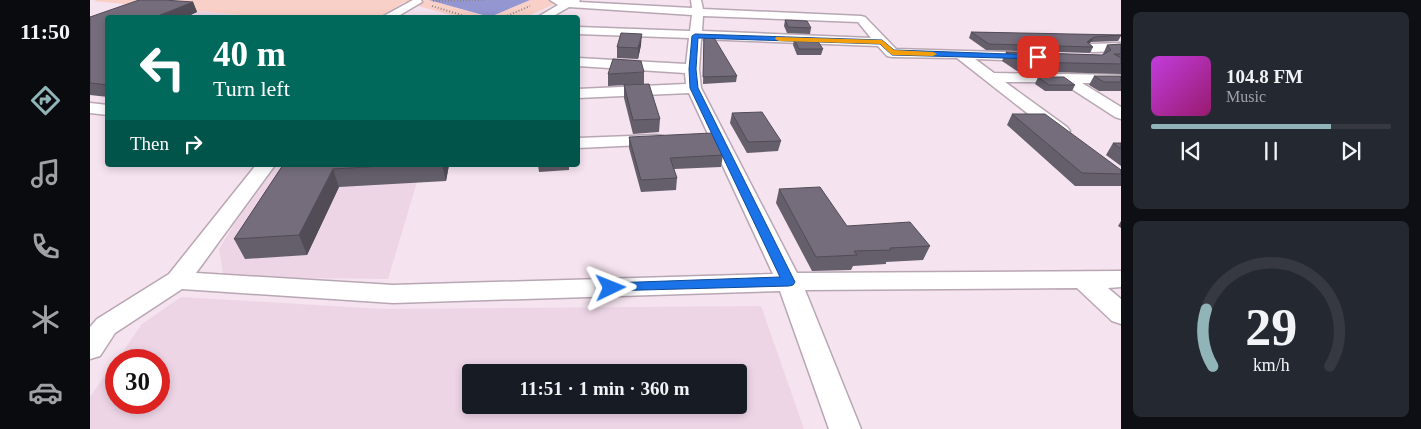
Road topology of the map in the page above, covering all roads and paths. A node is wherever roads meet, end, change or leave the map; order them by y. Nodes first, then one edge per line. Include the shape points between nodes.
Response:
1 (485, 0) edge
2 (555, 0) edge
3 (417, 2) junction
4 (571, 2) edge
5 (533, 5) dead end
6 (697, 6) edge
7 (392, 15) edge
8 (461, 15) edge
9 (509, 15) edge
10 (547, 15) edge
11 (580, 30) edge
12 (695, 36) junction
13 (882, 42) junction
14 (1121, 48) edge
15 (960, 54) junction
16 (1092, 55) edge
17 (1048, 57) edge
18 (580, 62) edge
19 (692, 69) junction
20 (991, 77) junction
21 (1063, 78) junction
22 (1121, 79) edge
23 (694, 88) junction
24 (580, 94) edge
25 (90, 108) edge
26 (105, 110) edge
27 (1121, 114) edge
28 (717, 137) junction
29 (697, 138) edge
30 (677, 139) edge
31 (1075, 142) edge
32 (580, 143) edge
33 (264, 167) edge
34 (1081, 278) junction
35 (1121, 279) edge
36 (178, 280) junction
37 (789, 282) junction
38 (1121, 314) edge
39 (90, 348) edge
40 (845, 429) edge

1 - 3 path
2 - 4 street
3 - 7 street
3 - 8 path
4 - 6 street
4 - 10 street
5 - 9 path
6 - 12 street
6 - 13 street via 861,19
11 - 12 street
12 - 13 street
12 - 19 street
13 - 15 street via 892,52
14 - 16 street
15 - 17 street
15 - 20 street
18 - 19 street
19 - 23 street
20 - 21 street
20 - 31 street
21 - 22 street
21 - 27 street
23 - 24 street
23 - 28 street
25 - 26 street
28 - 29 street
28 - 37 street
30 - 32 street
33 - 36 street
34 - 35 street
34 - 37 street
34 - 38 street
36 - 37 street via 393,294
36 - 39 street via 106,326
37 - 40 street

